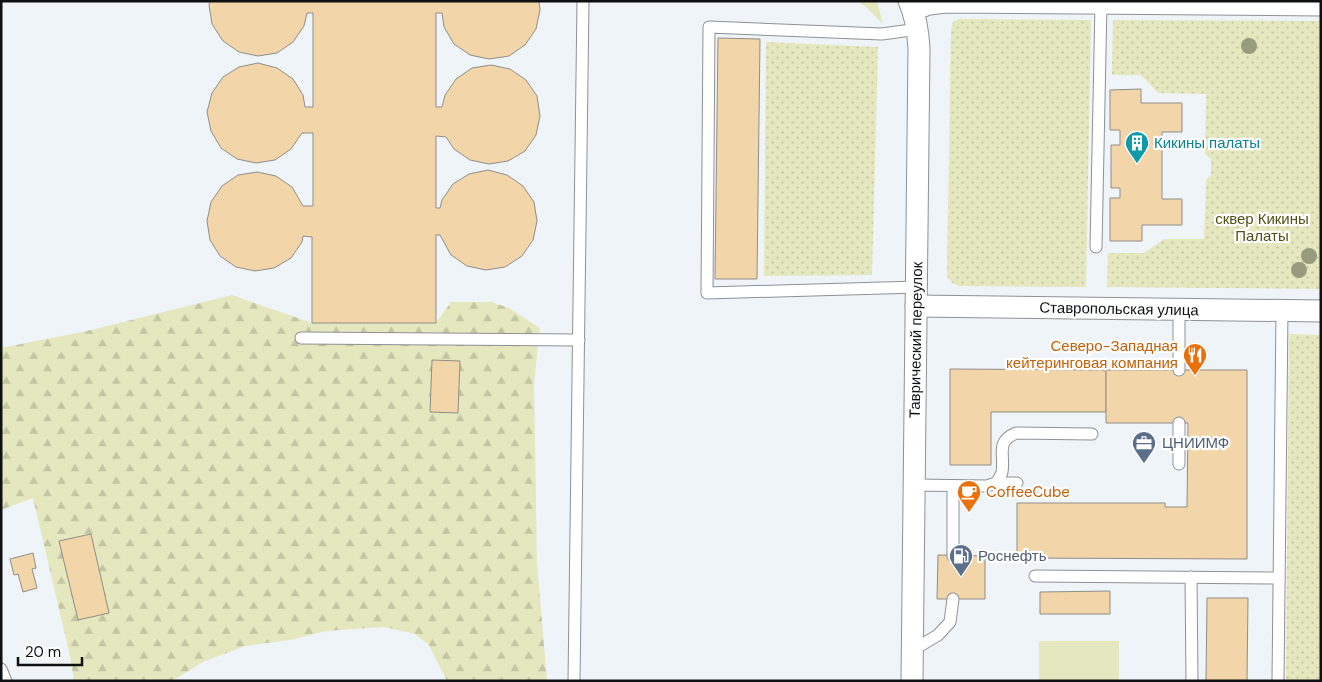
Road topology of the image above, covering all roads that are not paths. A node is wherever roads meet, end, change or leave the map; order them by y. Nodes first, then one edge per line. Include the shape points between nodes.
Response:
1 (583, 1) edge
2 (1101, 3) junction
3 (1321, 5) edge
4 (913, 14) edge
5 (1096, 247) dead end
6 (916, 296) junction
7 (1179, 310) junction
8 (1282, 311) junction
9 (1321, 311) edge
10 (301, 338) dead end
11 (579, 340) junction
12 (1179, 370) dead end
13 (1179, 423) dead end
14 (1092, 434) dead end
15 (1179, 464) dead end
16 (996, 483) junction
17 (1017, 483) dead end
18 (915, 485) junction
19 (953, 486) junction
20 (953, 556) dead end
21 (1035, 576) dead end
22 (1191, 577) junction
23 (1279, 578) junction
24 (953, 599) dead end
25 (913, 650) junction
26 (1, 669) edge
27 (6, 681) edge
28 (574, 681) edge
29 (912, 681) edge
30 (1192, 681) edge
31 (1278, 681) edge

1 - 11 lane
2 - 3 street
2 - 4 street via 946,2 929,4
2 - 5 lane
4 - 6 street, Таврический переулок via 919,48
4 - 6 lane via 882,34 709,27 707,293
6 - 7 street, Ставропольская улица
6 - 18 street, Таврический переулок
7 - 8 street, Ставропольская улица
7 - 12 lane
8 - 9 street, Ставропольская улица
8 - 23 lane
10 - 11 lane
11 - 28 lane
13 - 15 lane
14 - 16 lane via 1016,434 1007,437 1002,446 1002,474
16 - 17 lane
16 - 19 lane
18 - 19 lane
18 - 25 street, Таврический переулок
19 - 20 lane
21 - 22 lane
22 - 23 lane
22 - 30 lane
23 - 31 lane
24 - 25 lane via 950,622 938,635
25 - 29 street, Таврический переулок
26 - 27 lane

